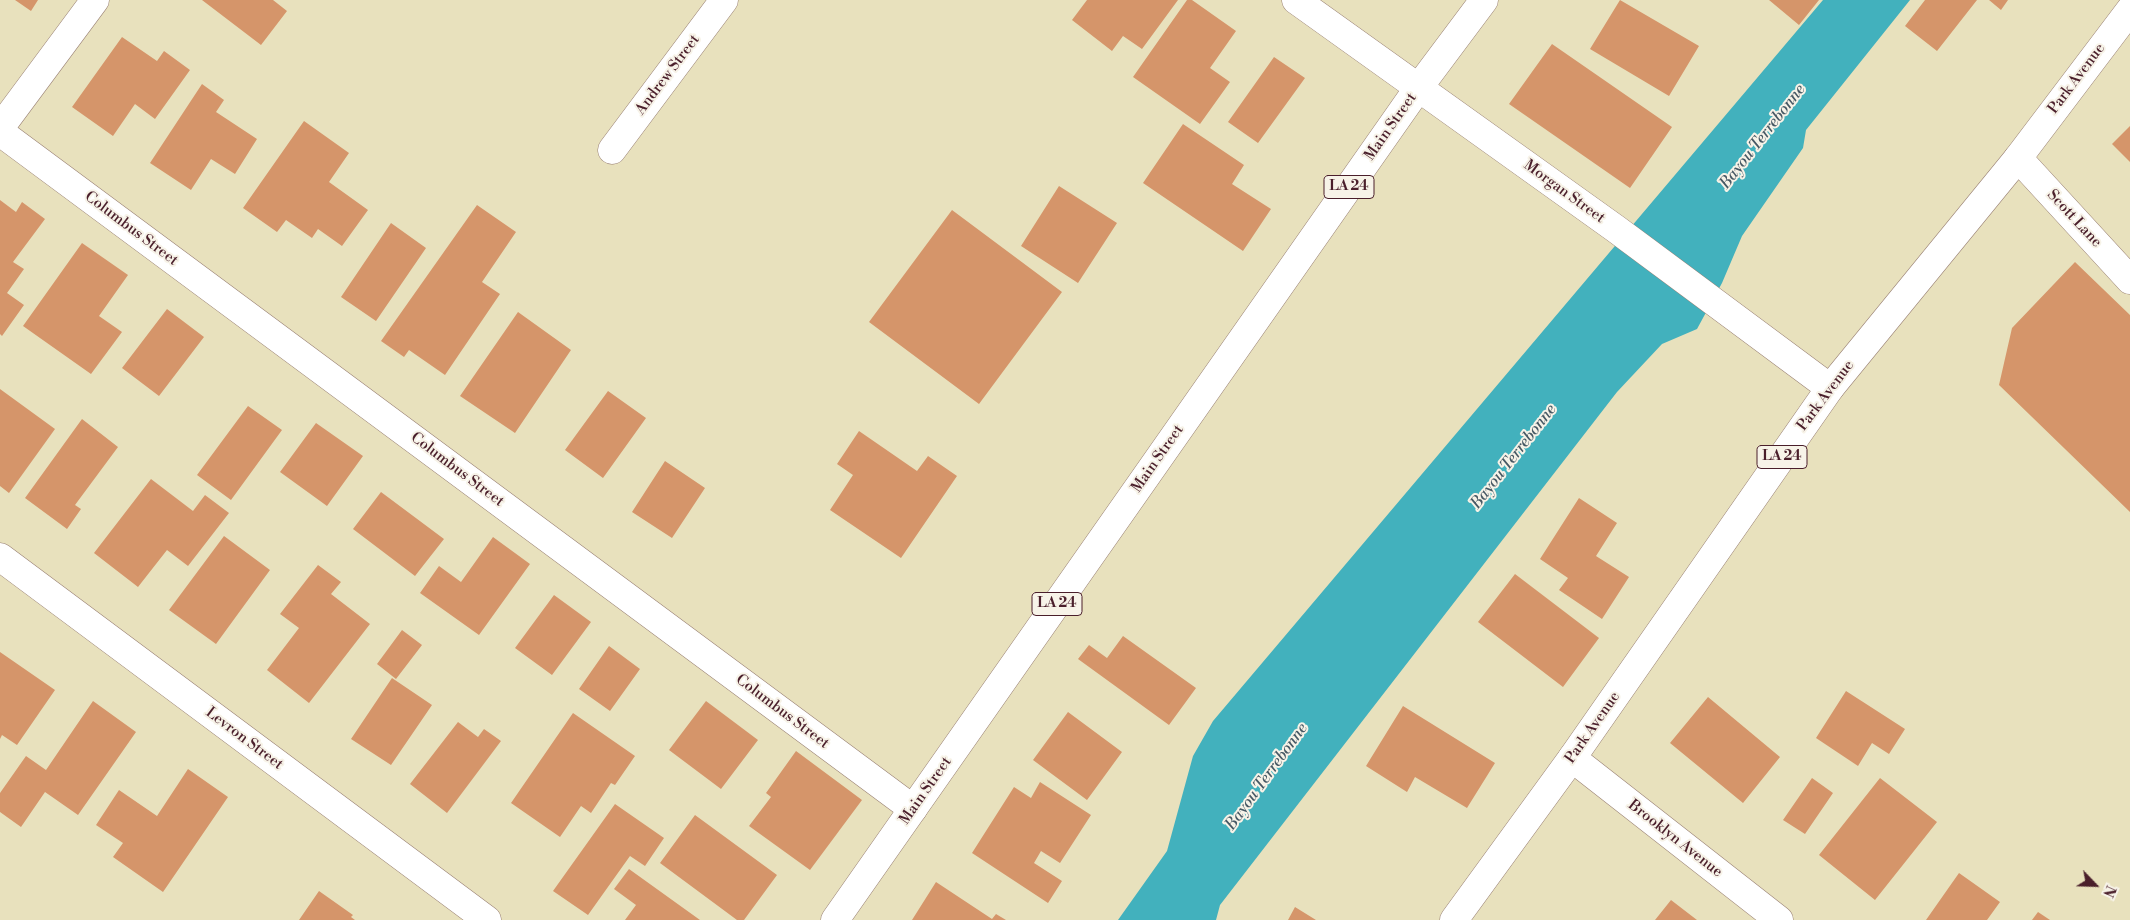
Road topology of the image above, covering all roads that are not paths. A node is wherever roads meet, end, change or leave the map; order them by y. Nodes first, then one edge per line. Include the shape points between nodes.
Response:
1 (95, 0) edge
2 (724, 0) edge
3 (1296, 0) edge
4 (1484, 0) edge
5 (2130, 10) edge
6 (1419, 87) junction
7 (0, 128) edge
8 (0, 132) edge
9 (612, 150) dead end
10 (2018, 158) junction
11 (2130, 280) edge
12 (1830, 388) junction
13 (0, 557) edge
14 (1572, 758) junction
15 (913, 809) junction
16 (487, 920) edge
17 (835, 920) edge
18 (1454, 920) edge
19 (1779, 920) edge

1 - 7 street
2 - 9 street, Andrew Street
3 - 6 street, Morgan Street
4 - 6 street, Main Street / LA 24
5 - 10 street, Park Avenue / LA 24
6 - 12 street, Morgan Street
6 - 15 street, Main Street / LA 24
8 - 15 street, Columbus Street
10 - 11 street, Scott Lane
10 - 12 street, Park Avenue / LA 24
12 - 14 street, Park Avenue / LA 24
13 - 16 street, Levron Street
14 - 18 street, Park Avenue / LA 24
14 - 19 street, Brooklyn Avenue
15 - 17 street, Main Street / LA 24

